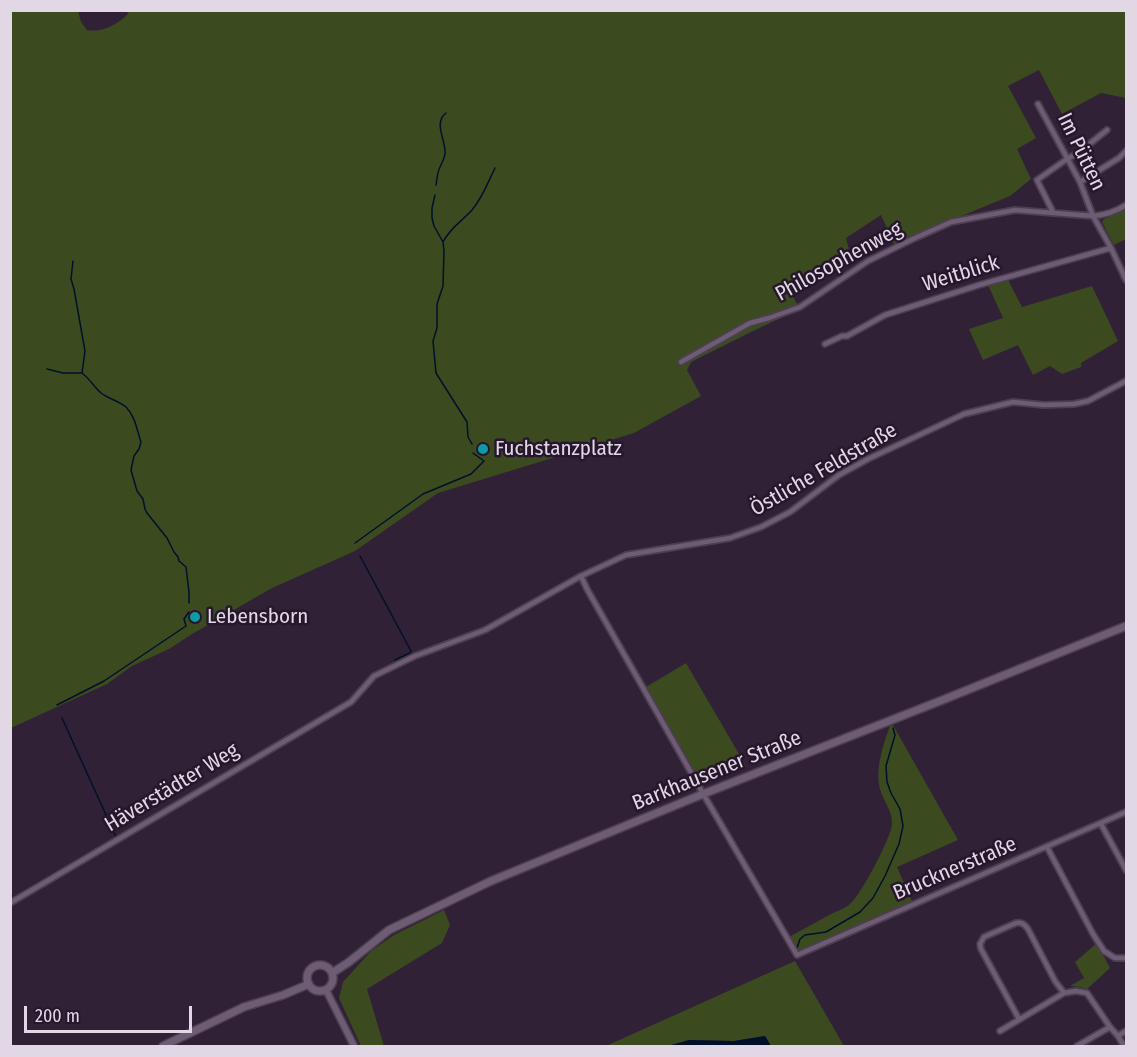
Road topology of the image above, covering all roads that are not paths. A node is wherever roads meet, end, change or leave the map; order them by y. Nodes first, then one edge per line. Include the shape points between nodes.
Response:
1 (1038, 104) dead end
2 (1107, 130) dead end
3 (1126, 151) edge
4 (1067, 159) junction
5 (1080, 182) junction
6 (1126, 206) edge
7 (1053, 212) junction
8 (1093, 216) junction
9 (1112, 249) junction
10 (1126, 280) edge
11 (825, 345) dead end
12 (681, 362) dead end
13 (1126, 381) edge
14 (581, 576) junction
15 (1126, 626) edge
16 (351, 702) joint
17 (703, 794) junction
18 (1126, 812) edge
19 (1101, 824) junction
20 (1047, 848) junction
21 (1126, 870) edge
22 (10, 903) edge
23 (1126, 958) edge
24 (332, 973) junction
25 (309, 984) junction
26 (326, 990) junction
27 (1064, 993) junction
28 (1019, 1019) junction
29 (1110, 1027) junction
30 (1000, 1031) dead end
31 (1126, 1031) edge
32 (1118, 1036) junction
33 (163, 1047) edge
34 (354, 1047) edge
35 (1077, 1047) edge
36 (1124, 1047) edge

1 - 4 street, Im Pütten
2 - 4 street
3 - 5 street
4 - 5 street, Im Pütten
4 - 7 street via 1037,180
5 - 8 street, Im Pütten
6 - 8 street, Philosophenweg
7 - 8 street, Philosophenweg
7 - 12 street, Philosophenweg via 1015,210 951,222 868,261 800,307 750,323
8 - 9 street, Im Pütten
9 - 10 street, Im Pütten
9 - 11 street, Weitblick via 885,315
13 - 14 street, Östliche Feldstraße via 1074,404 1013,402 964,414 868,459 761,527 730,538 626,555
14 - 16 street, Östliche Feldstraße via 485,630 374,676
14 - 17 street
15 - 17 main road, Barkhausener Straße
16 - 22 street, Häverstädter Weg
17 - 20 street, Brucknerstraße via 797,955
17 - 24 main road, Barkhausener Straße via 423,913 389,930
18 - 19 street, Brucknerstraße
19 - 20 street, Brucknerstraße
19 - 21 street
20 - 23 street via 1104,951 1115,958
24 - 25 main road via 322,965 314,967 308,974
24 - 26 main road via 333,981
25 - 26 main road via 317,991
25 - 33 main road via 244,1007
26 - 34 street
27 - 28 street
27 - 28 street via 1024,924 1016,923 984,937 981,949
27 - 29 street via 1087,993
28 - 30 street
29 - 32 street
29 - 35 street
31 - 32 street
32 - 36 street

